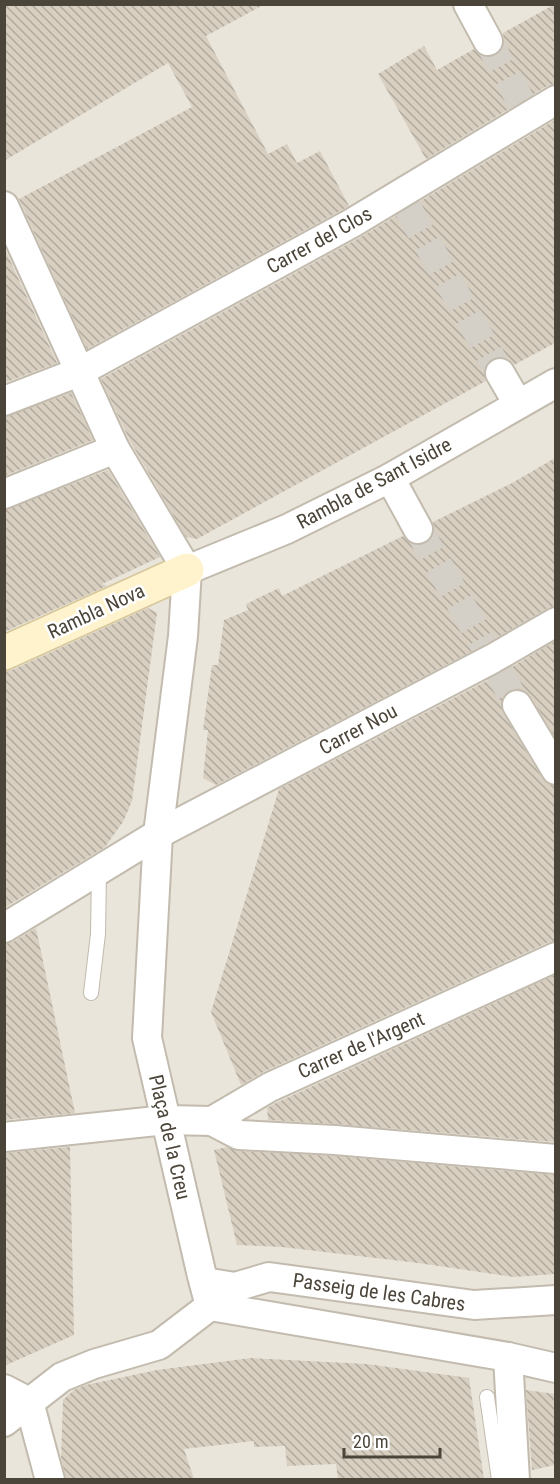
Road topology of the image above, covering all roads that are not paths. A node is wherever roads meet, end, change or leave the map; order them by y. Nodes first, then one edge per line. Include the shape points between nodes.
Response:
1 (468, 4) edge
2 (488, 41) tunnel mouth
3 (555, 100) edge
4 (4, 206) edge
5 (79, 372) junction
6 (500, 373) tunnel mouth
7 (555, 383) edge
8 (4, 401) edge
9 (518, 404) junction
10 (116, 449) junction
11 (390, 478) junction
12 (4, 494) edge
13 (418, 529) tunnel mouth
14 (187, 570) junction
15 (555, 622) edge
16 (4, 653) edge
17 (517, 705) tunnel mouth
18 (555, 770) edge
19 (158, 834) junction
20 (99, 871) junction
21 (4, 928) edge
22 (555, 957) edge
23 (91, 993) dead end
24 (166, 1120) junction
25 (212, 1120) junction
26 (4, 1137) edge
27 (555, 1160) edge
28 (207, 1294) junction
29 (555, 1300) edge
30 (508, 1357) junction
31 (555, 1368) edge
32 (4, 1389) edge
33 (487, 1397) dead end
34 (29, 1402) junction
35 (4, 1422) edge
36 (50, 1479) edge
37 (499, 1479) edge
38 (515, 1479) edge

1 - 2 street
3 - 5 street, Carrer del Clos via 526,111 404,201
4 - 5 street
5 - 8 street, Carrer del Clos
5 - 10 street
6 - 9 street
7 - 9 street, Rambla de Sant Isidre
9 - 11 street, Rambla de Sant Isidre
10 - 12 street
10 - 14 street
11 - 13 street
11 - 14 street, Rambla de Sant Isidre via 287,529
14 - 16 street, Rambla Nova
14 - 19 street, Plaça de la Creu via 183,636
15 - 19 street, Carrer Nou
17 - 18 street
19 - 20 street, Carrer Nou
19 - 24 street, Plaça de la Creu via 147,1038
20 - 21 street, Carrer Nou
20 - 23 lane via 98,934
22 - 25 street, Carrer de l'Argent via 270,1087
24 - 25 street, Carrer de l'Argent
24 - 26 street, Carrer de l'Argent
24 - 28 street, Plaça de la Creu
25 - 27 street via 239,1136 335,1140
28 - 29 street, Passeig de les Cabres via 269,1277 474,1305
28 - 30 street
28 - 34 street via 159,1345 62,1377
30 - 31 street
30 - 38 street
32 - 34 street
33 - 37 lane
34 - 35 street
34 - 36 street

